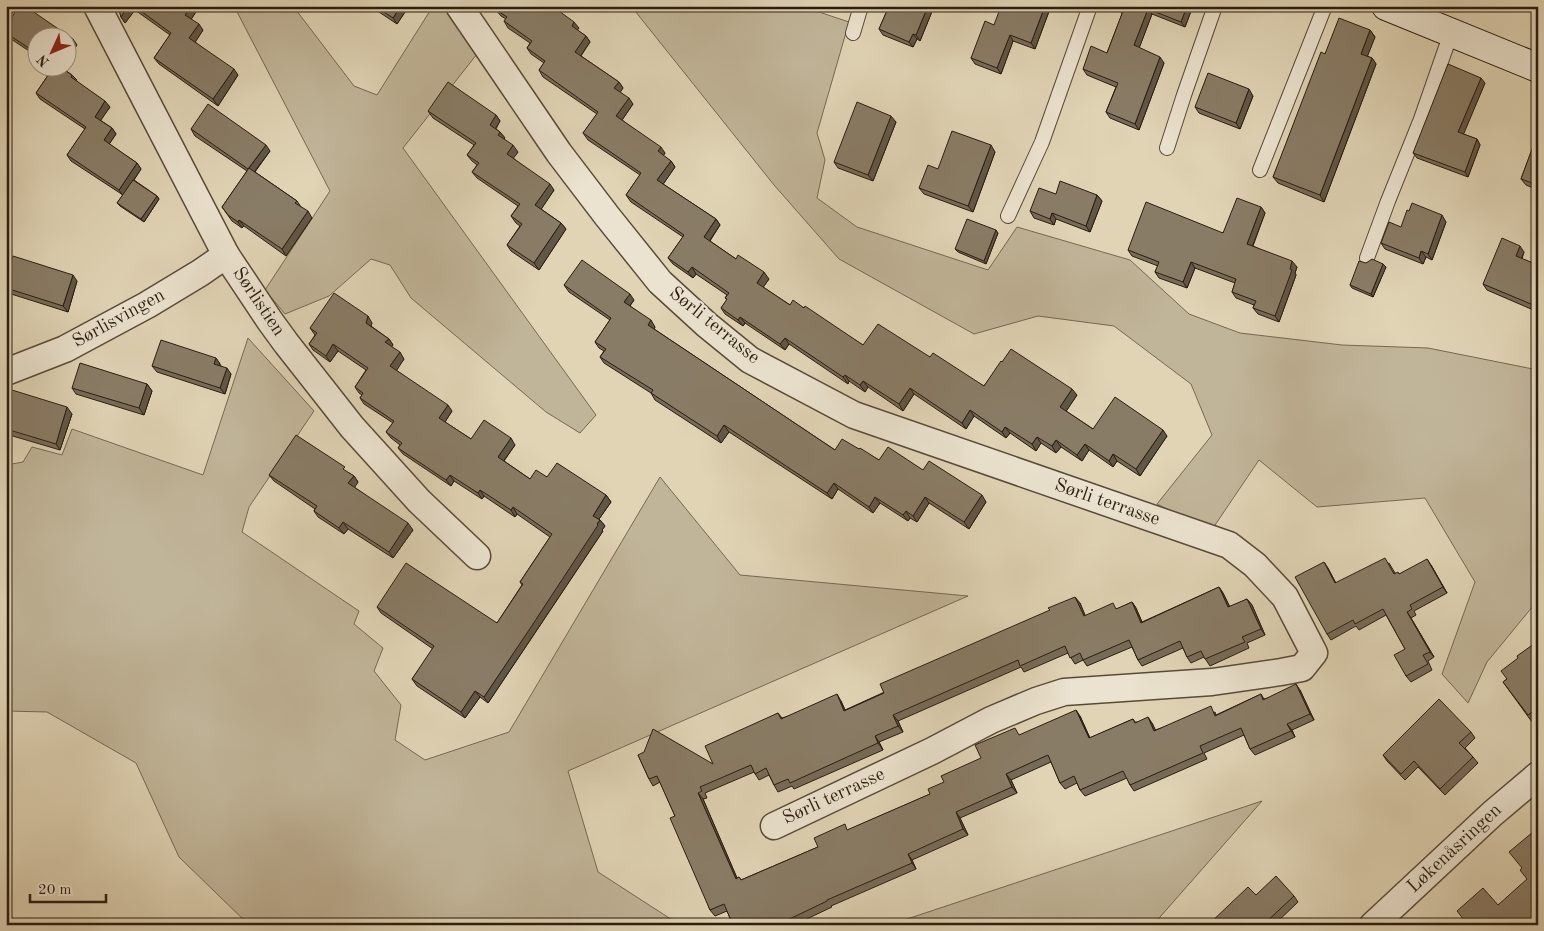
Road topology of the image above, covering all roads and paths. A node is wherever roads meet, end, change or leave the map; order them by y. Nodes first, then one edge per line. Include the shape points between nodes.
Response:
1 (97, 6) edge
2 (459, 6) edge
3 (861, 6) edge
4 (1090, 6) edge
5 (1215, 6) edge
6 (1325, 6) edge
7 (1386, 6) edge
8 (852, 33) dead end
9 (1451, 33) junction
10 (1538, 68) edge
11 (1167, 148) dead end
12 (1260, 170) dead end
13 (1008, 216) dead end
14 (226, 254) junction
15 (1367, 258) dead end
16 (6, 372) edge
17 (477, 556) dead end
18 (1538, 775) edge
19 (774, 826) dead end
20 (1373, 925) edge

1 - 14 street, Sørlistien
2 - 19 street, Sørli terrasse via 560,153 660,282 750,360 854,415 1229,545 1255,565 1284,597 1314,653 1302,668 1281,672 1212,682 1064,692 991,720
3 - 8 lane
4 - 13 lane via 1042,142
5 - 11 lane
6 - 12 lane
7 - 9 street
9 - 10 street
9 - 15 lane
14 - 16 street, Sørlisvingen via 147,305 73,345
14 - 17 street, Sørlistien via 286,344 352,427 420,502
18 - 20 street, Løkenåsringen

